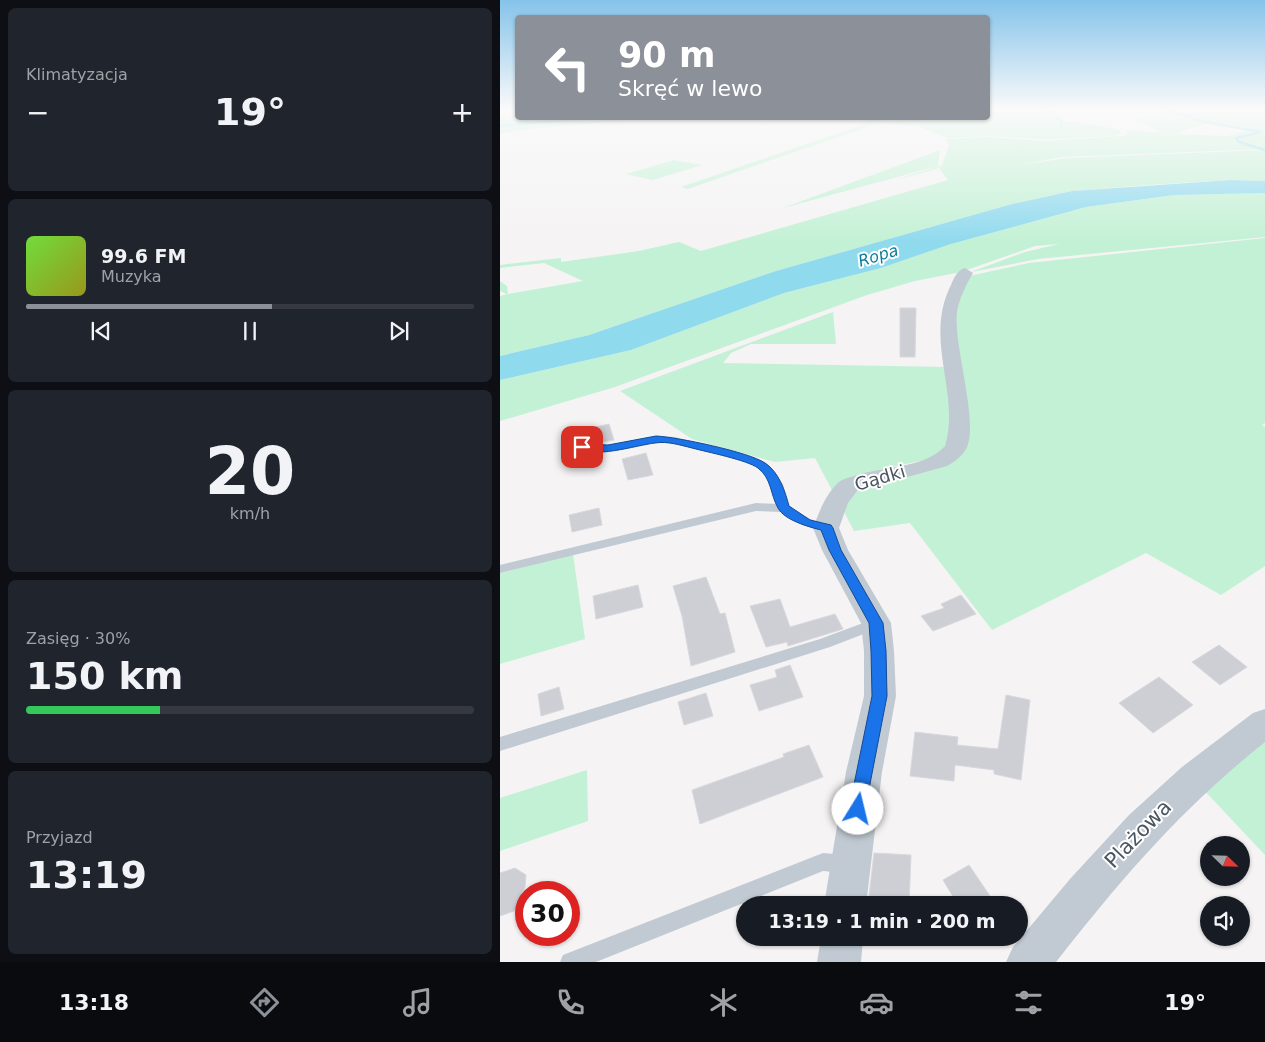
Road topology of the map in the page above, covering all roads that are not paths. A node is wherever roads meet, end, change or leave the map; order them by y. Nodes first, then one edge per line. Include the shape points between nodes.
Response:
1 (965, 273) dead end
2 (582, 447) dead end
3 (784, 508) junction
4 (826, 528) junction
5 (500, 569) edge
6 (876, 623) junction
7 (1265, 723) edge
8 (500, 744) edge
9 (849, 865) junction
10 (846, 896) edge
11 (841, 946) edge
12 (570, 962) edge
13 (839, 962) edge
14 (1028, 962) edge

1 - 4 street, Gądki via 948,314 960,432 957,448 945,460 870,477 845,488
2 - 3 lane via 608,448 656,439 675,440 738,457 762,465 777,484
3 - 4 lane via 806,522
3 - 5 lane via 756,507
4 - 6 street
6 - 8 lane via 825,643
6 - 9 street via 880,696
7 - 14 street, Plażowa via 1186,786 1142,828 1098,875
9 - 10 street
9 - 12 lane via 824,862
11 - 13 street

